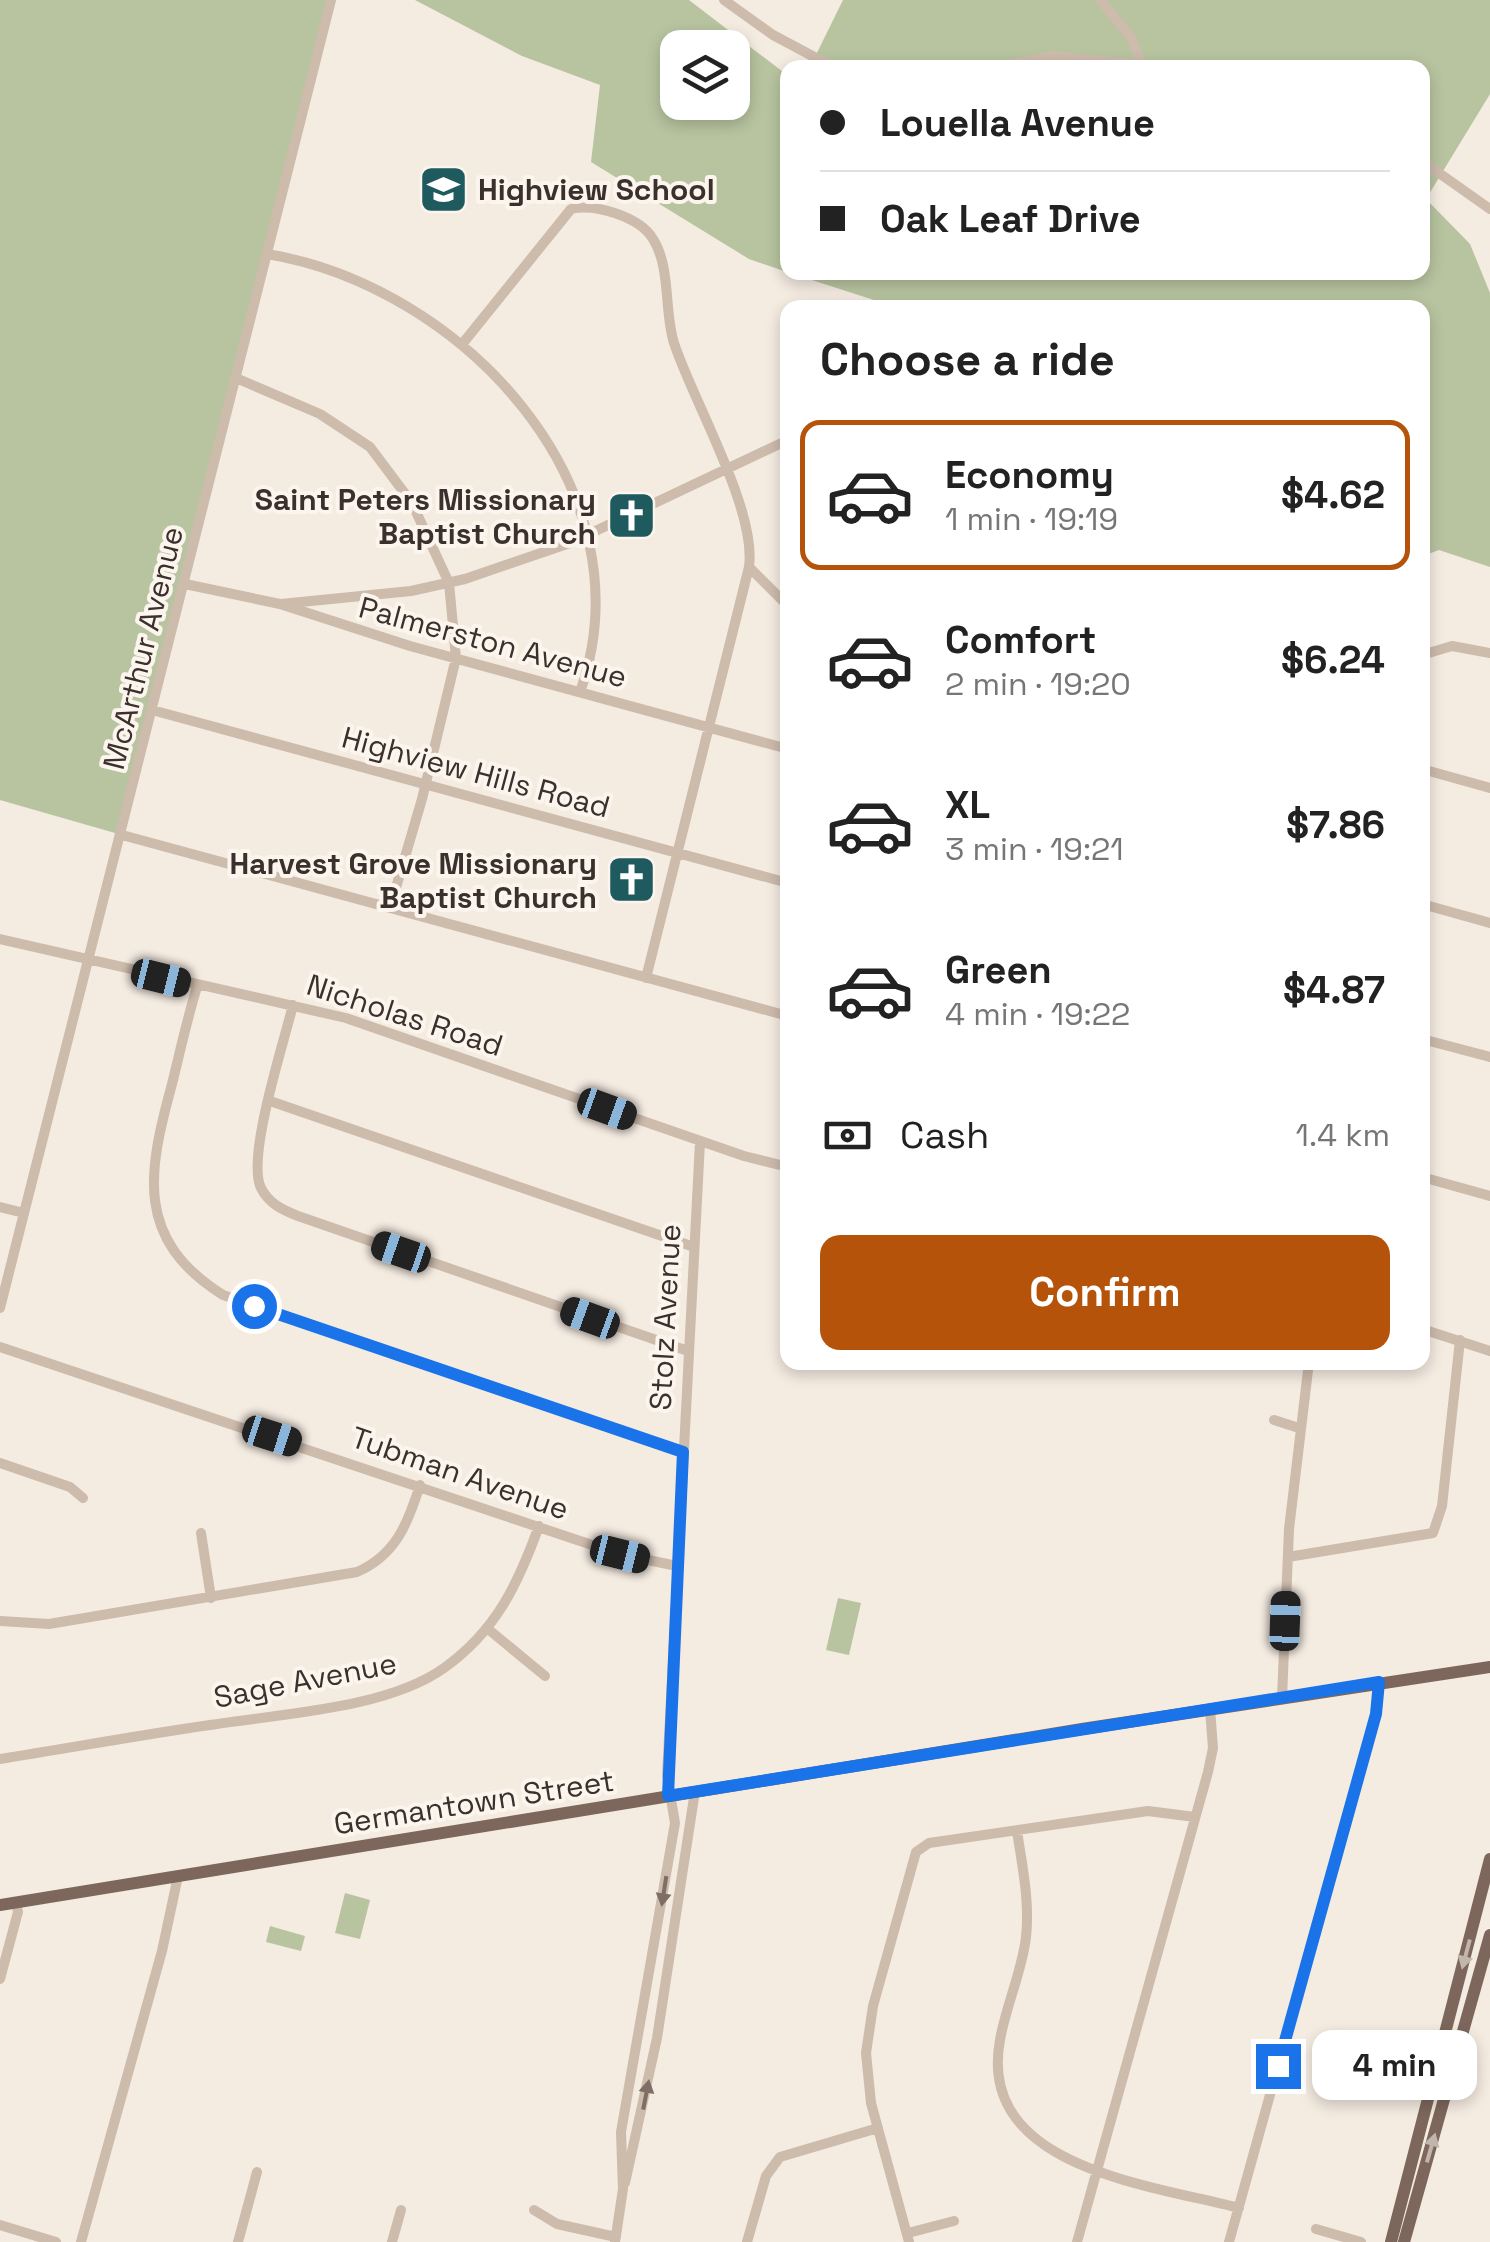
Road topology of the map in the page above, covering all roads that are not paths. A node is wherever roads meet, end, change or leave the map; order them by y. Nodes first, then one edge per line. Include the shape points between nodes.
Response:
1 (331, 0) edge
2 (724, 0) edge
3 (1100, 0) edge
4 (820, 60) edge
5 (1033, 60) edge
6 (1112, 60) edge
7 (1141, 60) edge
8 (1430, 167) edge
9 (1490, 210) edge
10 (267, 254) junction
11 (463, 343) junction
12 (236, 378) junction
13 (780, 444) edge
14 (725, 468) junction
15 (588, 536) junction
16 (748, 568) junction
17 (449, 583) junction
18 (184, 584) junction
19 (780, 598) edge
20 (280, 604) junction
21 (1430, 652) edge
22 (1490, 653) edge
23 (456, 658) junction
24 (580, 692) junction
25 (152, 710) junction
26 (709, 727) junction
27 (780, 747) edge
28 (1430, 771) edge
29 (425, 784) junction
30 (1490, 788) edge
31 (122, 835) junction
32 (678, 853) junction
33 (780, 881) edge
34 (1430, 906) edge
35 (390, 908) junction
36 (1490, 923) edge
37 (0, 939) edge
38 (89, 960) junction
39 (646, 978) junction
40 (197, 987) junction
41 (293, 1005) junction
42 (780, 1014) edge
43 (1430, 1040) edge
44 (1490, 1057) edge
45 (270, 1101) junction
46 (700, 1142) junction
47 (780, 1165) edge
48 (1430, 1179) edge
49 (1490, 1196) edge
50 (0, 1206) edge
51 (24, 1213) junction
52 (694, 1247) junction
53 (0, 1308) edge
54 (1430, 1331) edge
55 (1460, 1340) junction
56 (0, 1347) edge
57 (1490, 1350) edge
58 (688, 1351) junction
59 (1308, 1370) edge
60 (1274, 1420) dead end
61 (1299, 1428) junction
62 (683, 1452) junction
63 (0, 1462) edge
64 (420, 1485) junction
65 (83, 1498) dead end
66 (539, 1526) junction
67 (201, 1532) dead end
68 (1288, 1557) junction
69 (677, 1566) junction
70 (211, 1598) junction
71 (0, 1621) edge
72 (488, 1629) junction
73 (1490, 1667) edge
74 (545, 1676) dead end
75 (1379, 1682) junction
76 (1282, 1698) junction
77 (1210, 1708) junction
78 (0, 1759) edge
79 (695, 1792) junction
80 (668, 1796) junction
81 (1195, 1817) junction
82 (1017, 1830) junction
83 (1490, 1859) edge
84 (178, 1876) junction
85 (16, 1902) junction
86 (0, 1905) edge
87 (1490, 1936) edge
88 (0, 1979) edge
89 (878, 2128) junction
90 (1097, 2170) junction
91 (257, 2172) dead end
92 (622, 2189) junction
93 (1239, 2208) junction
94 (401, 2210) dead end
95 (534, 2210) dead end
96 (954, 2221) dead end
97 (0, 2225) edge
98 (1316, 2230) dead end
99 (908, 2238) edge
100 (616, 2240) edge
101 (56, 2242) edge
102 (82, 2242) edge
103 (238, 2242) edge
104 (392, 2242) edge
105 (746, 2242) edge
106 (1077, 2242) edge
107 (1230, 2242) edge
108 (1361, 2242) edge
109 (1391, 2242) edge
110 (1404, 2242) edge

1 - 10 street, McArthur Avenue
2 - 4 street
3 - 7 street
5 - 6 street
8 - 9 street
10 - 11 street via 362,281
10 - 12 street, McArthur Avenue
11 - 14 street via 564,214 574,207 633,221 655,241 675,346
11 - 15 street via 533,422
12 - 17 street via 320,414 370,447 419,515
12 - 18 street, McArthur Avenue
13 - 14 street
14 - 15 street
14 - 16 street via 749,543
15 - 17 street
15 - 24 street via 598,614
16 - 19 street
16 - 26 street
17 - 20 street
17 - 23 street
18 - 20 street, Palmerston Avenue
18 - 25 street, McArthur Avenue
20 - 23 street, Palmerston Avenue
21 - 22 street via 1452,646
23 - 24 street, Palmerston Avenue
23 - 29 street
24 - 26 street, Palmerston Avenue
25 - 29 street, Highview Hills Road
25 - 31 street, McArthur Avenue
26 - 27 street, Palmerston Avenue
26 - 32 street
28 - 30 street
29 - 32 street, Highview Hills Road
29 - 35 street
31 - 35 street
31 - 38 street, McArthur Avenue
32 - 33 street, Highview Hills Road
32 - 39 street
34 - 36 street
35 - 39 street
37 - 38 street, Nicholas Road
38 - 40 street, Nicholas Road
38 - 51 street, McArthur Avenue
39 - 42 street
40 - 41 street, Nicholas Road
40 - 62 street via 152,1171 160,1225 189,1270 223,1295
41 - 45 street
41 - 46 street, Nicholas Road
43 - 44 street
45 - 52 street
45 - 58 street via 256,1168 264,1193 283,1210
46 - 47 street, Nicholas Road
46 - 52 street, Stolz Avenue
48 - 49 street
50 - 51 street
51 - 53 street, McArthur Avenue
52 - 58 street, Stolz Avenue
54 - 55 street
55 - 57 street
55 - 68 street via 1436,1529 1427,1537
56 - 64 street, Tubman Avenue
58 - 62 street, Stolz Avenue
59 - 61 street
60 - 61 street
61 - 68 street
62 - 69 street, Stolz Avenue
63 - 65 street
64 - 66 street, Tubman Avenue
64 - 70 street via 398,1541 365,1569
66 - 69 street, Tubman Avenue
66 - 72 street, Sage Avenue via 515,1588
67 - 70 street
68 - 76 street
69 - 80 street, Stolz Avenue
70 - 71 street via 48,1624
72 - 74 street
72 - 78 street, Sage Avenue via 436,1674 388,1694
73 - 75 main road, Germantown Street
75 - 76 main road, Germantown Street
75 - 93 street via 1376,1714
76 - 77 main road, Germantown Street
77 - 79 main road, Germantown Street
77 - 81 street via 1212,1758
79 - 80 main road, Germantown Street
92 -> 79 street via 657,2038
80 - 84 main road, Germantown Street
80 -> 92 street, Stolz Avenue via 675,1824 621,2132
81 - 82 street via 1148,1810
81 - 90 street
82 - 89 street via 918,1849 867,2034
82 - 90 street via 1026,1934 999,2045 1000,2083 1030,2136 1062,2158
83 -> 109 main road
84 - 85 main road, Germantown Street
84 - 102 street
85 - 86 main road, Germantown Street
85 - 88 street
110 -> 87 main road
89 - 99 street
89 - 105 street via 780,2157 766,2176
90 - 93 street
90 - 106 street
91 - 103 street
92 - 100 street
93 - 107 street
94 - 104 street
95 - 100 street via 557,2224
96 - 99 street
97 - 101 street
98 - 108 street

